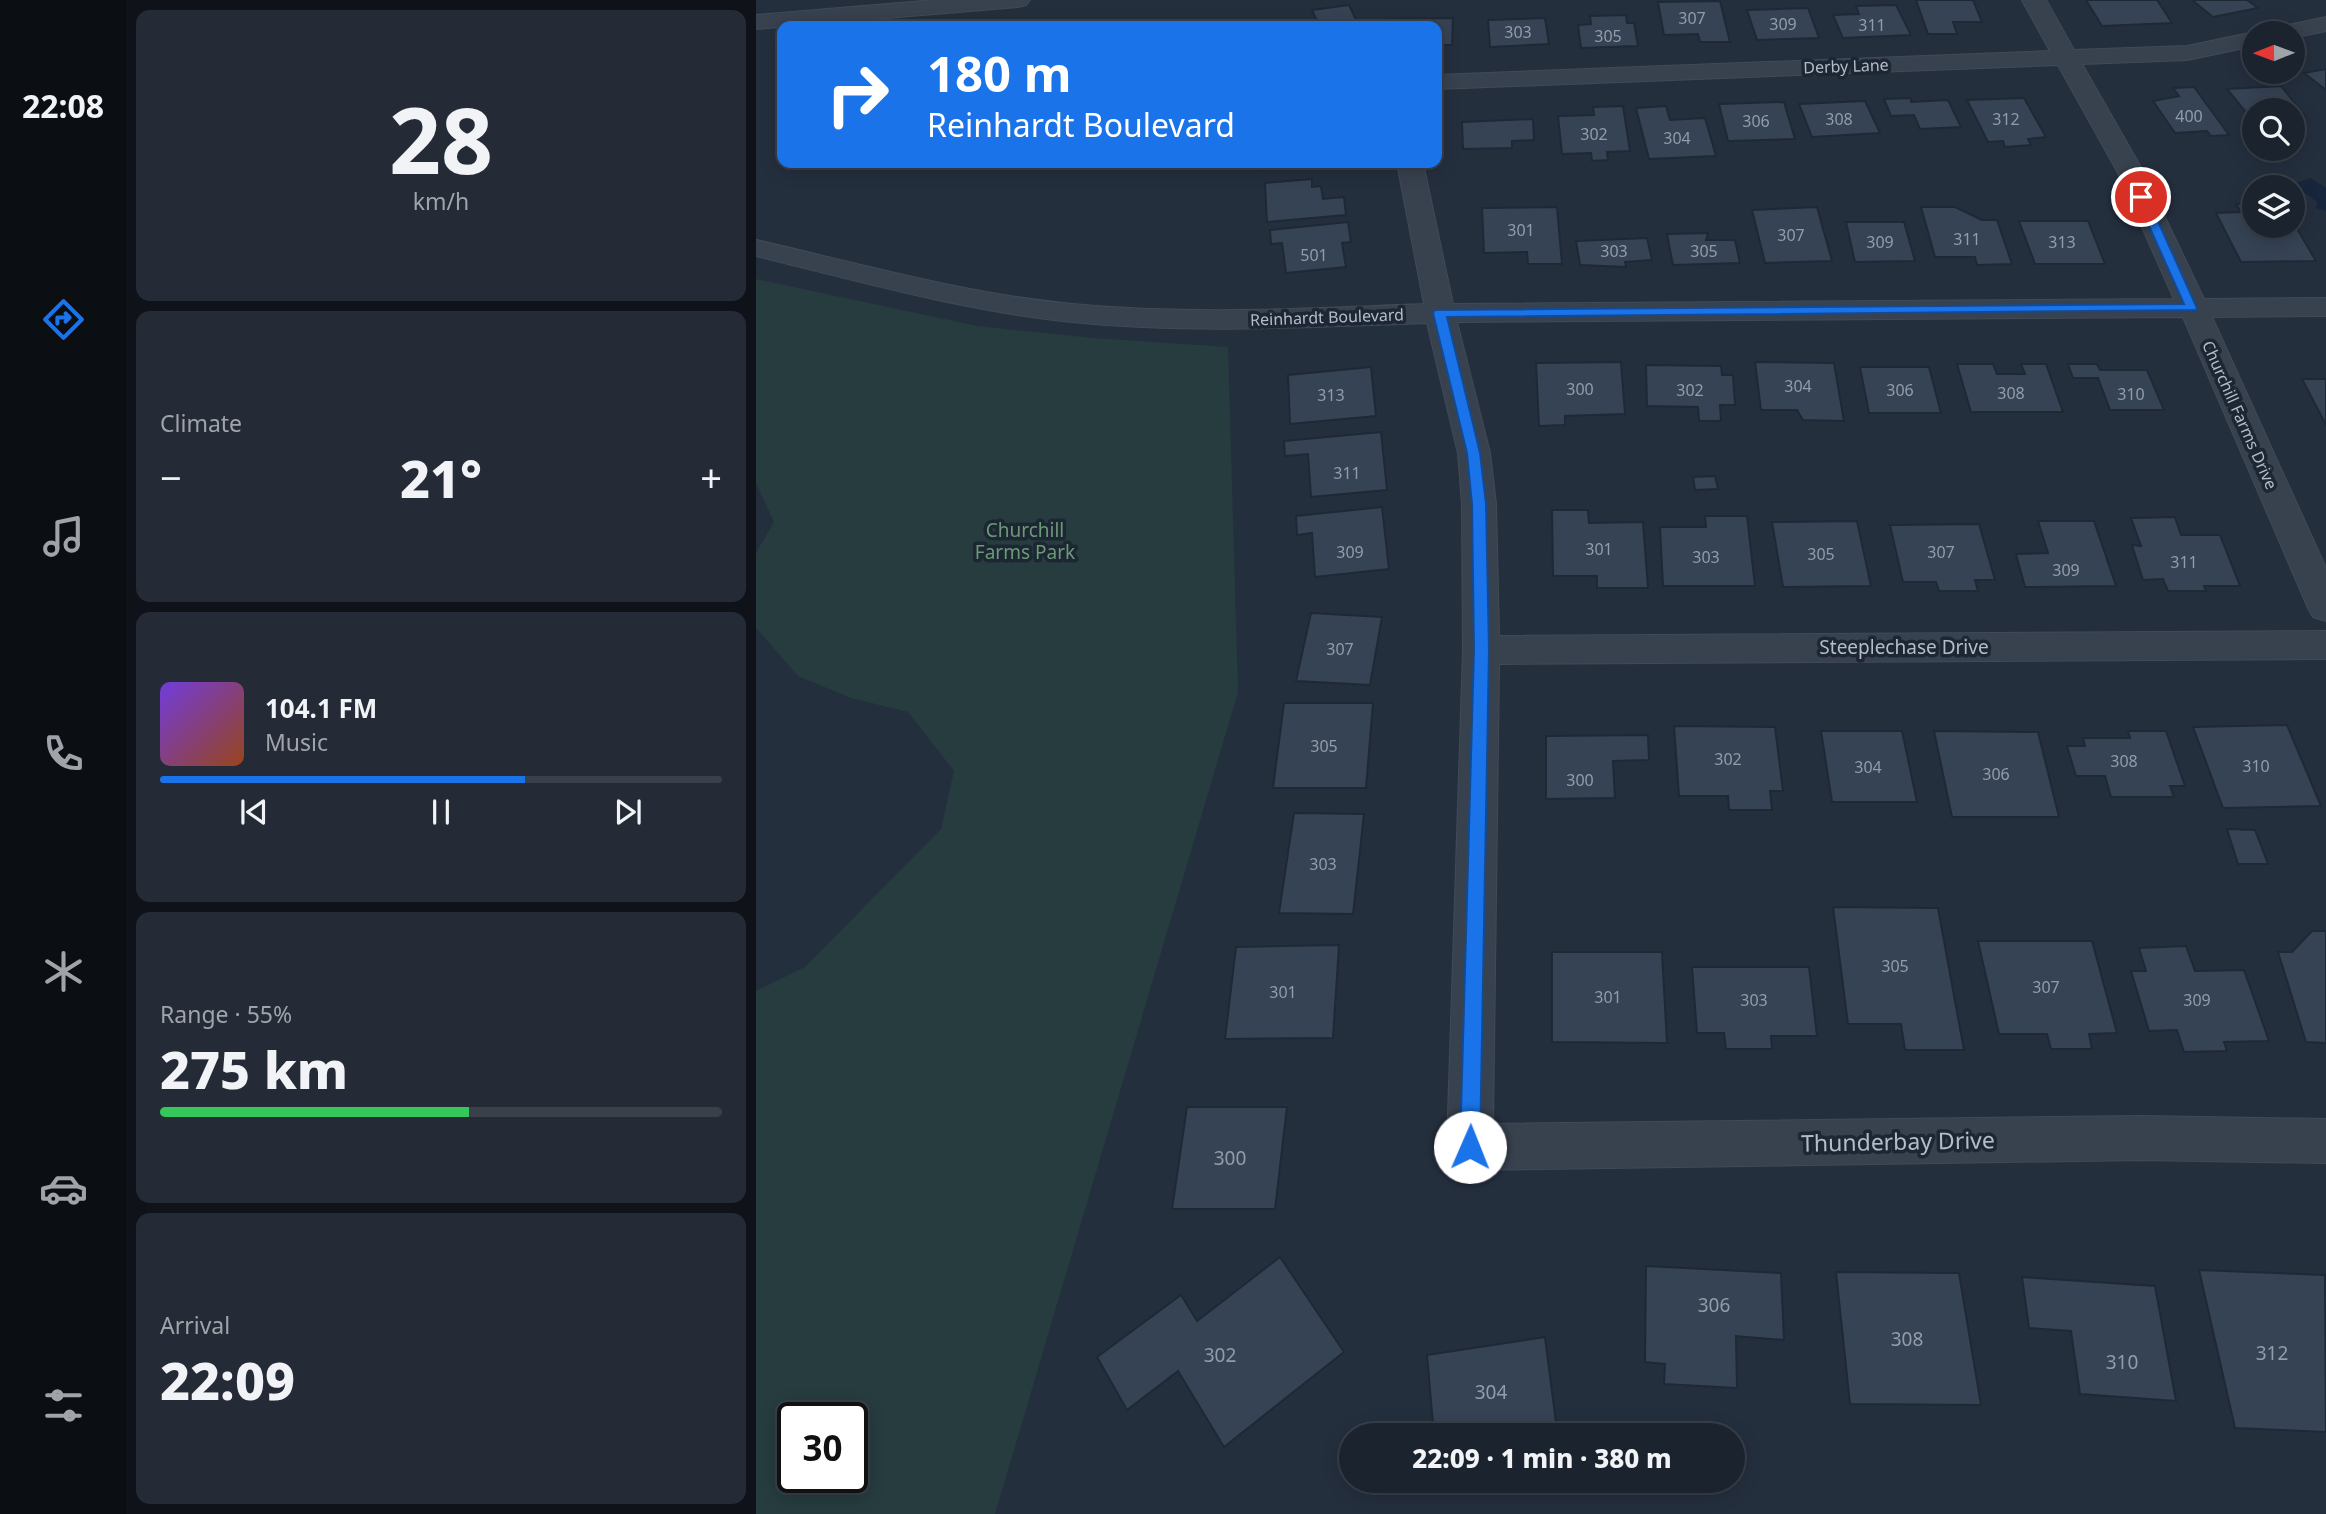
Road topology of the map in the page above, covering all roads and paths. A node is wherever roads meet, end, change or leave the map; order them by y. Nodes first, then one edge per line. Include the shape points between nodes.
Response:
1 (1018, 0) edge
2 (2034, 0) edge
3 (756, 22) edge
4 (2326, 23) edge
5 (2305, 28) edge
6 (2242, 41) edge
7 (2066, 58) junction
8 (1442, 82) edge
9 (1411, 168) edge
10 (756, 248) edge
11 (2326, 307) edge
12 (2191, 308) junction
13 (1440, 313) junction
14 (2326, 608) edge
15 (2326, 645) edge
16 (1481, 650) junction
17 (2326, 1141) edge

1 - 3 street
2 - 7 street, Churchill Farms Drive
4 - 5 street
6 - 7 street, Derby Lane via 2187,52
7 - 8 street, Derby Lane
7 - 12 street, Churchill Farms Drive via 2130,172
9 - 13 street
10 - 13 street, Reinhardt Boulevard via 962,297 1073,313 1238,321
11 - 12 street, Reinhardt Boulevard
12 - 13 street, Reinhardt Boulevard
12 - 14 street, Churchill Farms Drive
13 - 16 street via 1474,453
15 - 16 street, Steeplechase Drive
16 - 17 street, Thunderbay Drive via 1470,1147

